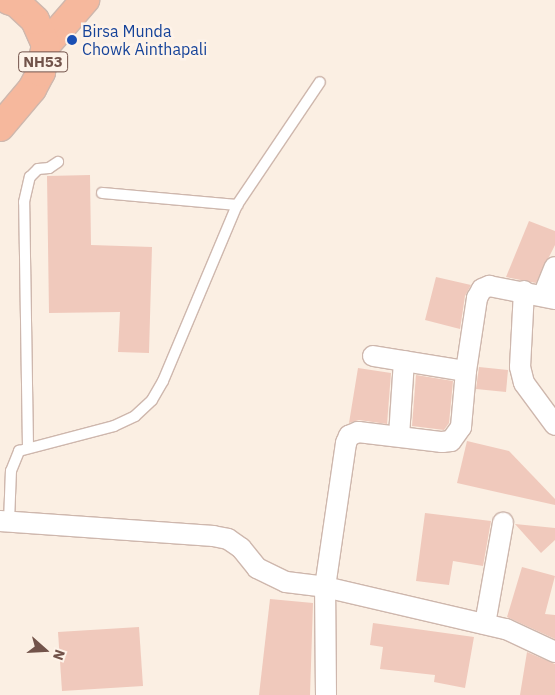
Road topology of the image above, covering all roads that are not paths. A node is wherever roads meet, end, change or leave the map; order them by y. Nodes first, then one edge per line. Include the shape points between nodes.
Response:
1 (85, 0) edge
2 (15, 1) edge
3 (46, 45) junction
4 (320, 82) dead end
5 (0, 127) edge
6 (58, 162) dead end
7 (102, 193) dead end
8 (237, 204) junction
9 (555, 267) edge
10 (524, 291) junction
11 (549, 298) edge
12 (373, 356) dead end
13 (404, 361) junction
14 (466, 371) junction
15 (555, 425) edge
16 (399, 436) junction
17 (28, 447) junction
18 (4, 521) edge
19 (503, 523) dead end
20 (325, 587) junction
21 (485, 624) junction
22 (555, 652) edge
23 (326, 695) edge

1 - 3 highway, NH53
2 - 3 highway, NH53 via 35,20
3 - 5 highway, NH53 via 41,72 32,89
4 - 8 lane
6 - 17 lane via 38,169 30,177 24,202
7 - 8 lane
8 - 17 lane via 163,381 152,400 135,416 114,426
9 - 11 street
10 - 11 street
10 - 14 street via 482,288 477,298
10 - 15 street via 520,367 524,383
12 - 13 street
13 - 14 street
13 - 16 street
14 - 16 street via 461,427 457,436 442,442
16 - 20 street via 358,432 349,436
17 - 18 lane via 14,458
18 - 20 street via 228,539 241,548 257,568 271,576 286,582
19 - 21 street
20 - 21 street
20 - 23 street
21 - 22 street via 506,629

